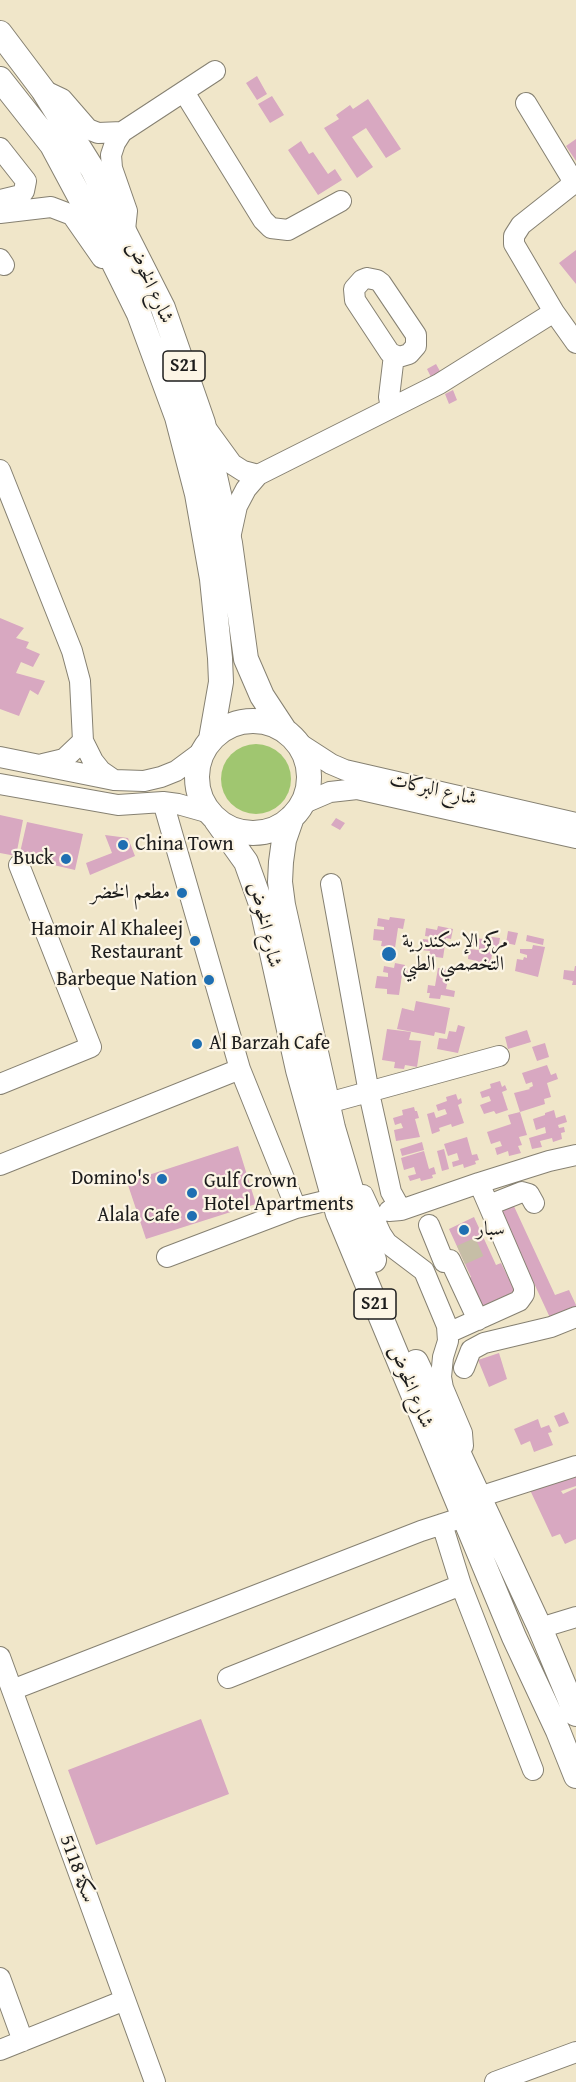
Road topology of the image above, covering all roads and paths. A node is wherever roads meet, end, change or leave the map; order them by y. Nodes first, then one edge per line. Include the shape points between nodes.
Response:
1 (0, 33) edge
2 (215, 71) dead end
3 (0, 79) edge
4 (43, 90) junction
5 (184, 92) junction
6 (526, 103) dead end
7 (122, 132) junction
8 (0, 148) edge
9 (341, 201) dead end
10 (2, 207) edge
11 (124, 230) junction
12 (554, 312) junction
13 (139, 314) junction
14 (576, 343) edge
15 (394, 355) dead end
16 (391, 408) junction
17 (203, 423) junction
18 (0, 470) edge
19 (258, 475) junction
20 (230, 543) junction
21 (291, 736) junction
22 (83, 741) junction
23 (207, 745) junction
24 (0, 757) edge
25 (39, 765) junction
26 (114, 780) junction
27 (0, 784) edge
28 (163, 802) junction
29 (297, 810) junction
30 (213, 817) junction
31 (576, 822) edge
32 (571, 836) edge
33 (19, 865) dead end
34 (331, 884) dead end
35 (499, 1056) dead end
36 (240, 1069) junction
37 (0, 1084) edge
38 (369, 1093) junction
39 (328, 1103) junction
40 (335, 1136) junction
41 (576, 1155) edge
42 (0, 1165) edge
43 (479, 1183) junction
44 (333, 1200) junction
45 (534, 1203) dead end
46 (489, 1206) junction
47 (296, 1208) junction
48 (401, 1210) junction
49 (371, 1215) junction
50 (429, 1225) dead end
51 (395, 1249) junction
52 (167, 1257) dead end
53 (452, 1259) junction
54 (424, 1271) junction
55 (576, 1317) edge
56 (478, 1320) junction
57 (448, 1333) junction
58 (464, 1368) dead end
59 (460, 1457) junction
60 (576, 1466) edge
61 (479, 1497) junction
62 (453, 1521) junction
63 (461, 1586) junction
64 (576, 1617) edge
65 (540, 1628) junction
66 (0, 1657) edge
67 (228, 1678) dead end
68 (12, 1690) junction
69 (576, 1714) edge
70 (533, 1770) dead end
71 (576, 1776) edge
72 (0, 1978) edge
73 (125, 2000) junction
74 (22, 2041) junction
75 (0, 2050) edge
76 (576, 2052) edge
77 (155, 2082) edge
78 (495, 2082) edge

1 - 4 main road, شارع الخوض / S21
2 - 5 street
3 - 13 main road, شارع الخوض / S21 via 52,145
4 - 7 street via 62,99 88,129 98,133
4 - 11 main road, شارع الخوض / S21 via 93,170
5 - 7 street
5 - 9 street via 271,228 288,230
6 - 12 street via 572,179 569,187 520,225 514,236 514,244
7 - 11 street via 111,155 127,211
8 - 10 street via 26,181 21,195
10 - 13 street via 51,207 72,215
11 - 17 main road, شارع الخوض / S21 via 163,308
12 - 14 street
12 - 16 street via 439,384
13 - 23 main road, شارع الخوض / S21 via 177,417 208,558 222,682
15 - 16 street
16 - 19 street
17 - 19 street via 232,464
17 - 20 main road, شارع الخوض / S21
18 - 22 street via 72,651 80,681
19 - 20 street via 237,506
20 - 21 main road, شارع الخوض / S21 via 246,659 262,696
21 - 23 main road via 271,723 255,721 224,729
21 - 29 main road, S21 via 305,756 309,772 308,788
21 - 31 street, شارع البركات via 345,770
22 - 25 street via 64,759
22 - 26 street via 93,761
23 - 26 street via 176,771 161,777 144,782
23 - 30 main road, S21 via 197,767 197,783 201,799
24 - 25 street
25 - 26 street
27 - 28 street via 118,805
28 - 30 street via 190,806
28 - 36 street
29 - 30 main road via 279,827 263,833 230,829
29 - 32 street, شارع البركات via 330,792 357,789
29 - 39 main road, شارع الخوض / S21 via 284,840 280,882
30 - 44 main road, شارع الخوض / S21 via 246,862 261,904 298,1070
33 - 37 street via 91,1047
34 - 38 street
35 - 38 street
36 - 42 street
36 - 47 street
38 - 39 street
38 - 48 street via 391,1192
39 - 40 main road, شارع الخوض / S21
40 - 49 street via 352,1163
40 - 59 main road, شارع الخوض / S21 via 376,1267
41 - 43 street
43 - 46 street
43 - 48 street
44 - 47 street
44 - 62 main road, شارع الخوض / S21
45 - 46 street via 522,1192
46 - 56 street via 494,1240 524,1287 524,1294 519,1301
47 - 52 street
48 - 49 street
48 - 51 street via 394,1225
49 - 51 street
50 - 53 street
51 - 54 street
53 - 54 street
53 - 56 street
54 - 57 street
55 - 58 street via 484,1343 471,1350
56 - 57 street
57 - 59 street via 441,1377 462,1432
59 - 61 main road, شارع الخوض / S21
60 - 61 street
61 - 65 main road, شارع الخوض / S21
62 - 63 street
62 - 68 street
62 - 71 main road, شارع الخوض / S21
63 - 67 street
63 - 70 street
64 - 65 street
65 - 69 main road, شارع الخوض / S21
66 - 68 street, سكة 5118
68 - 73 street, سكة 5118
72 - 74 street
73 - 74 street
73 - 77 street, سكة 5118
74 - 75 street
76 - 78 street

